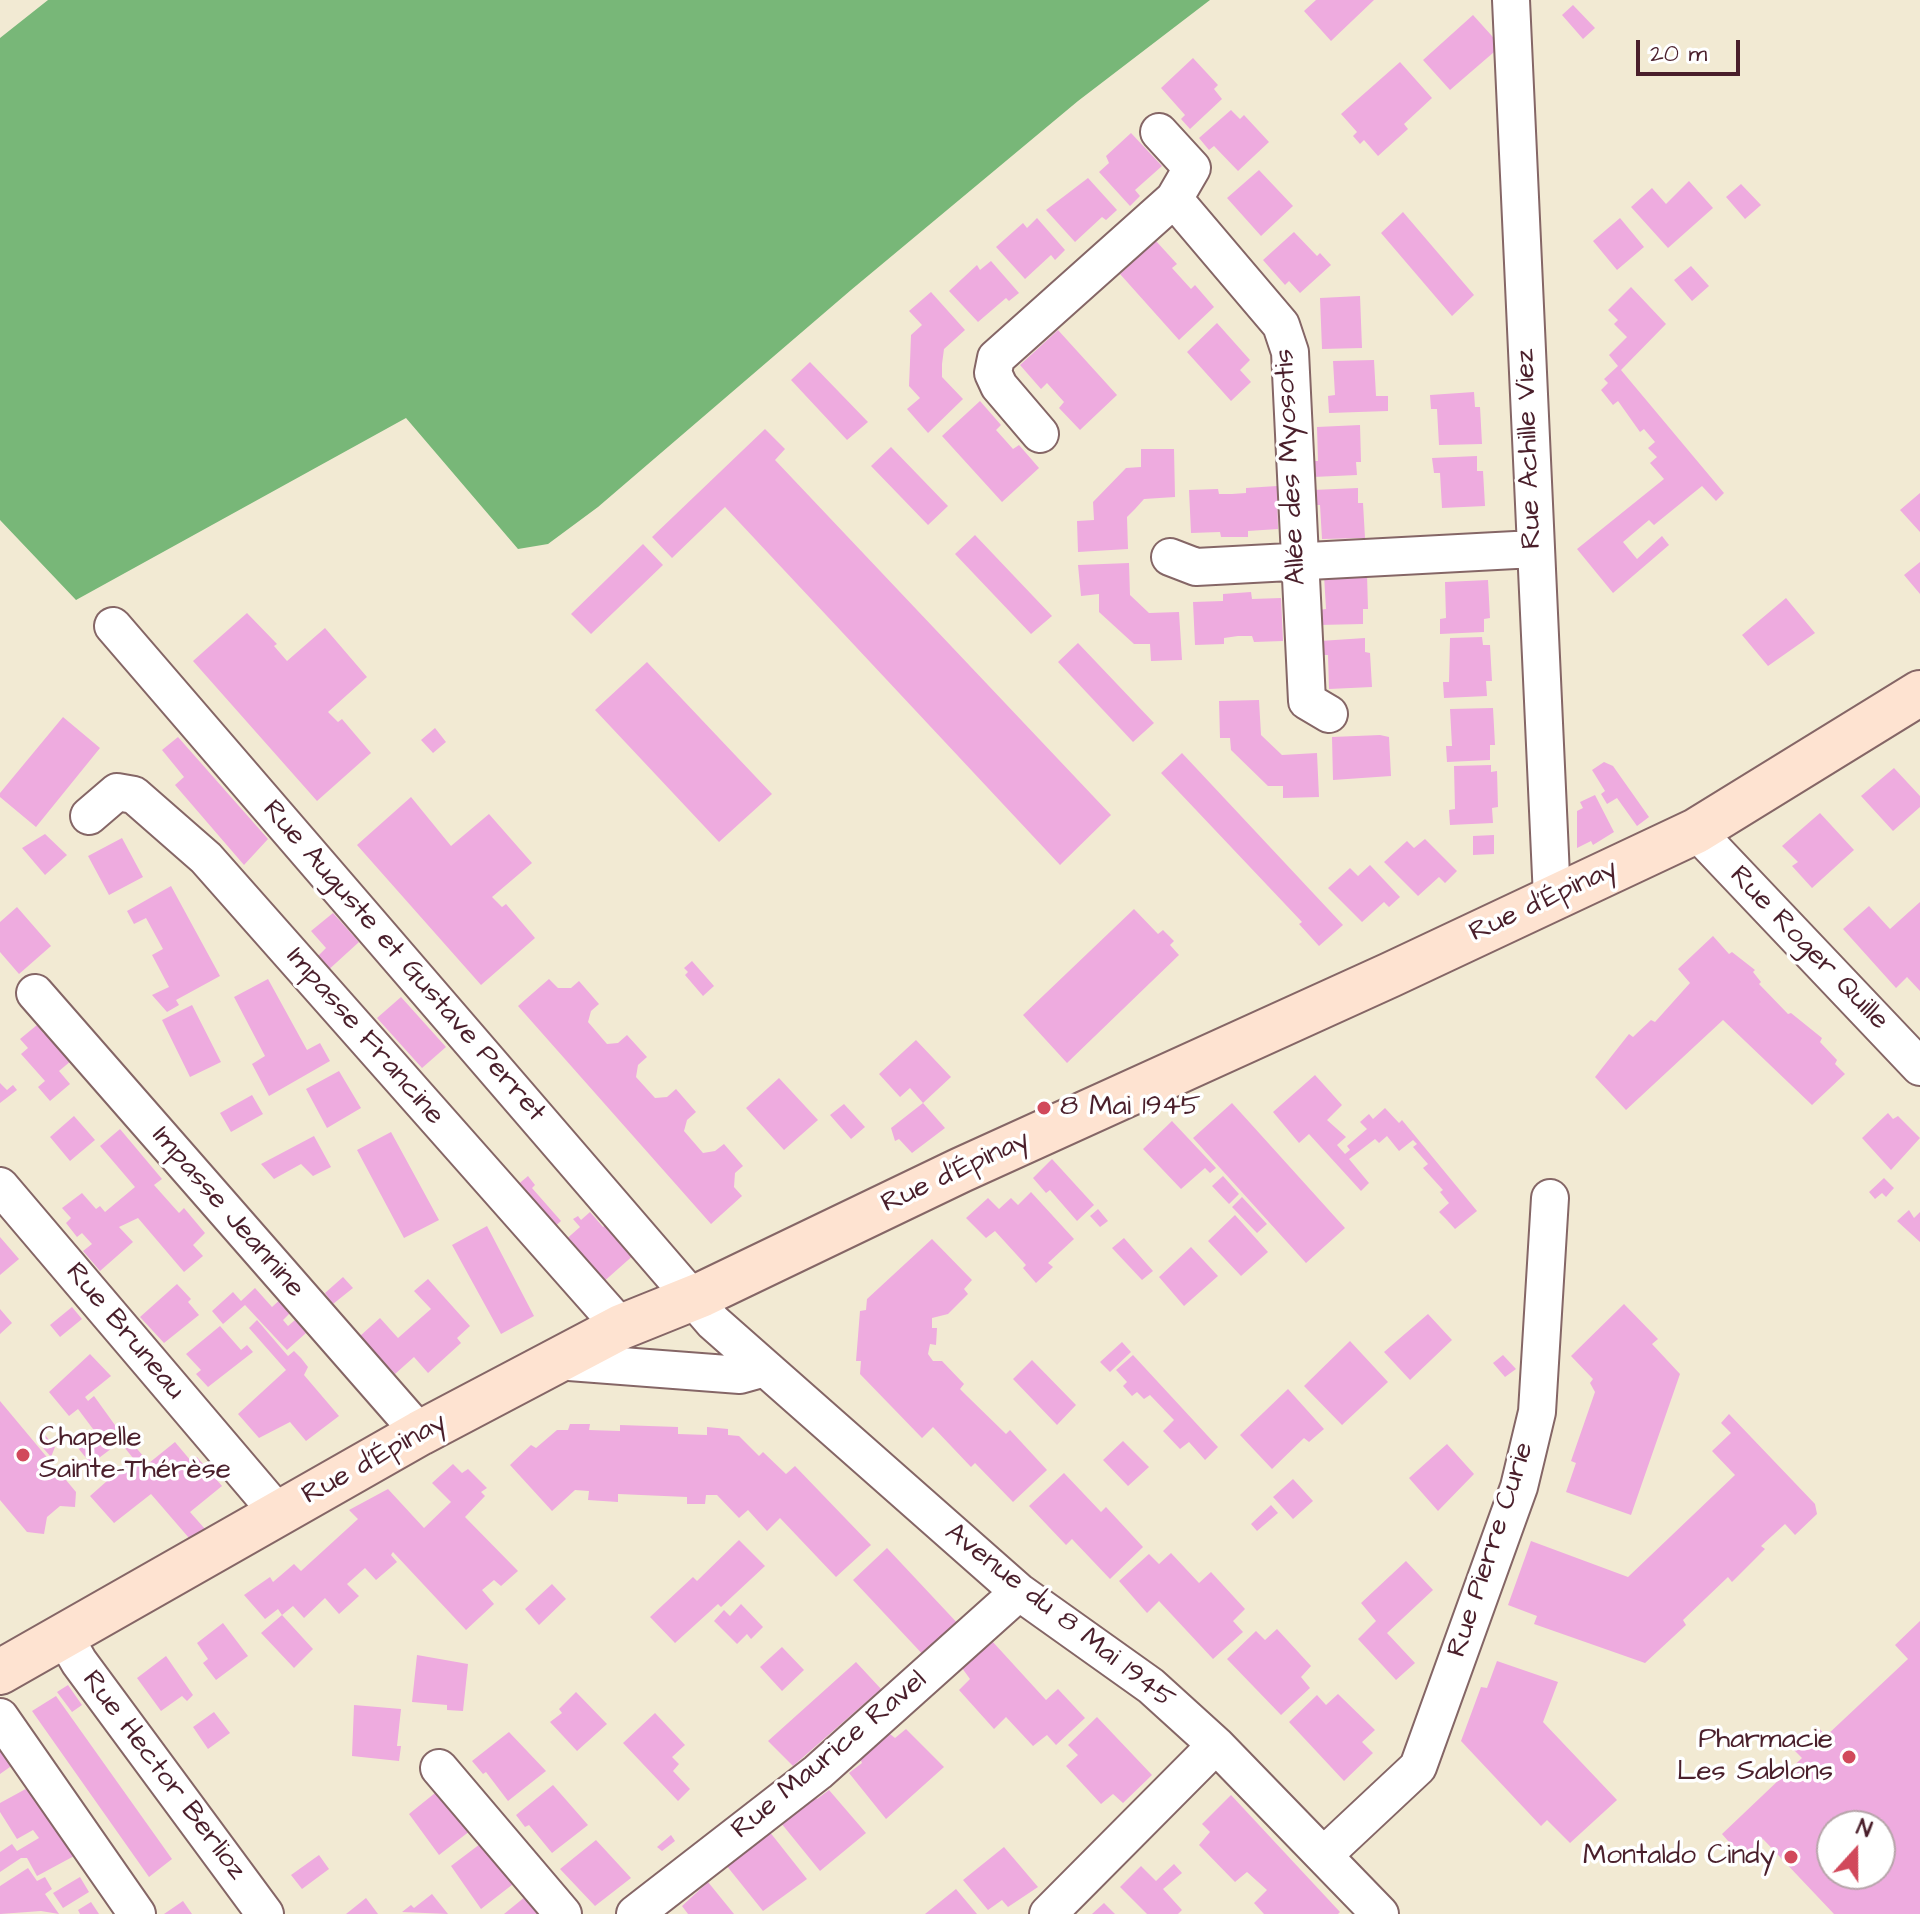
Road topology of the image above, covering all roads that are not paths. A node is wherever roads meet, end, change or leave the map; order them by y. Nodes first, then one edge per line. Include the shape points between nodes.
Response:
1 (1511, 0) edge
2 (1159, 132) dead end
3 (1174, 199) junction
4 (1040, 434) dead end
5 (1534, 549) junction
6 (1170, 557) dead end
7 (1297, 562) junction
8 (113, 626) dead end
9 (1920, 693) edge
10 (1329, 714) dead end
11 (89, 816) dead end
12 (1696, 831) junction
13 (1552, 898) junction
14 (35, 993) dead end
15 (1920, 1067) edge
16 (0, 1186) edge
17 (1550, 1198) dead end
18 (693, 1298) junction
19 (621, 1327) junction
20 (556, 1361) junction
21 (765, 1368) junction
22 (420, 1433) junction
23 (279, 1514) junction
24 (1019, 1592) junction
25 (64, 1636) junction
26 (0, 1672) edge
27 (0, 1717) edge
28 (1216, 1745) junction
29 (439, 1768) dead end
30 (1324, 1855) junction
31 (137, 1914) edge
32 (265, 1914) edge
33 (563, 1914) edge
34 (635, 1914) edge
35 (1048, 1914) edge
36 (1380, 1914) edge

1 - 5 street, Rue Achille Viez
2 - 3 street via 1192,168
3 - 4 street via 996,358 993,373 999,386
3 - 7 street, Allée des Myosotis via 1281,325 1290,352
5 - 7 street
5 - 13 street, Rue Achille Viez
6 - 7 street via 1196,567
7 - 10 street, Allée des Myosotis via 1307,701
8 - 18 street, Rue Auguste et Gustave Perret
9 - 12 main road, Rue d'Épinay
11 - 19 street, Impasse Francine via 117,792 134,795 206,858
12 - 13 main road, Rue d'Épinay
12 - 15 street, Rue Roger Quille
13 - 18 main road, Rue d'Épinay
14 - 22 street, Impasse Jeannine
16 - 23 street, Rue Bruneau
17 - 30 street, Rue Pierre Curie via 1537,1412 1519,1487 1418,1767
18 - 19 main road, Rue d'Épinay
18 - 21 street, Avenue du 8 Mai 1945
19 - 20 main road, Rue d'Épinay
20 - 21 street via 740,1375
20 - 22 main road, Rue d'Épinay
21 - 24 street, Avenue du 8 Mai 1945
22 - 23 main road, Rue d'Épinay
23 - 25 main road, Rue d'Épinay
24 - 28 street, Avenue du 8 Mai 1945 via 1151,1686
24 - 34 street, Rue Maurice Ravel via 818,1772
25 - 26 main road, Rue d'Épinay
25 - 32 street, Rue Hector Berlioz
27 - 31 street
28 - 30 street, Avenue du 8 Mai 1945
28 - 35 street
29 - 33 street
30 - 36 street, Avenue du 8 Mai 1945

